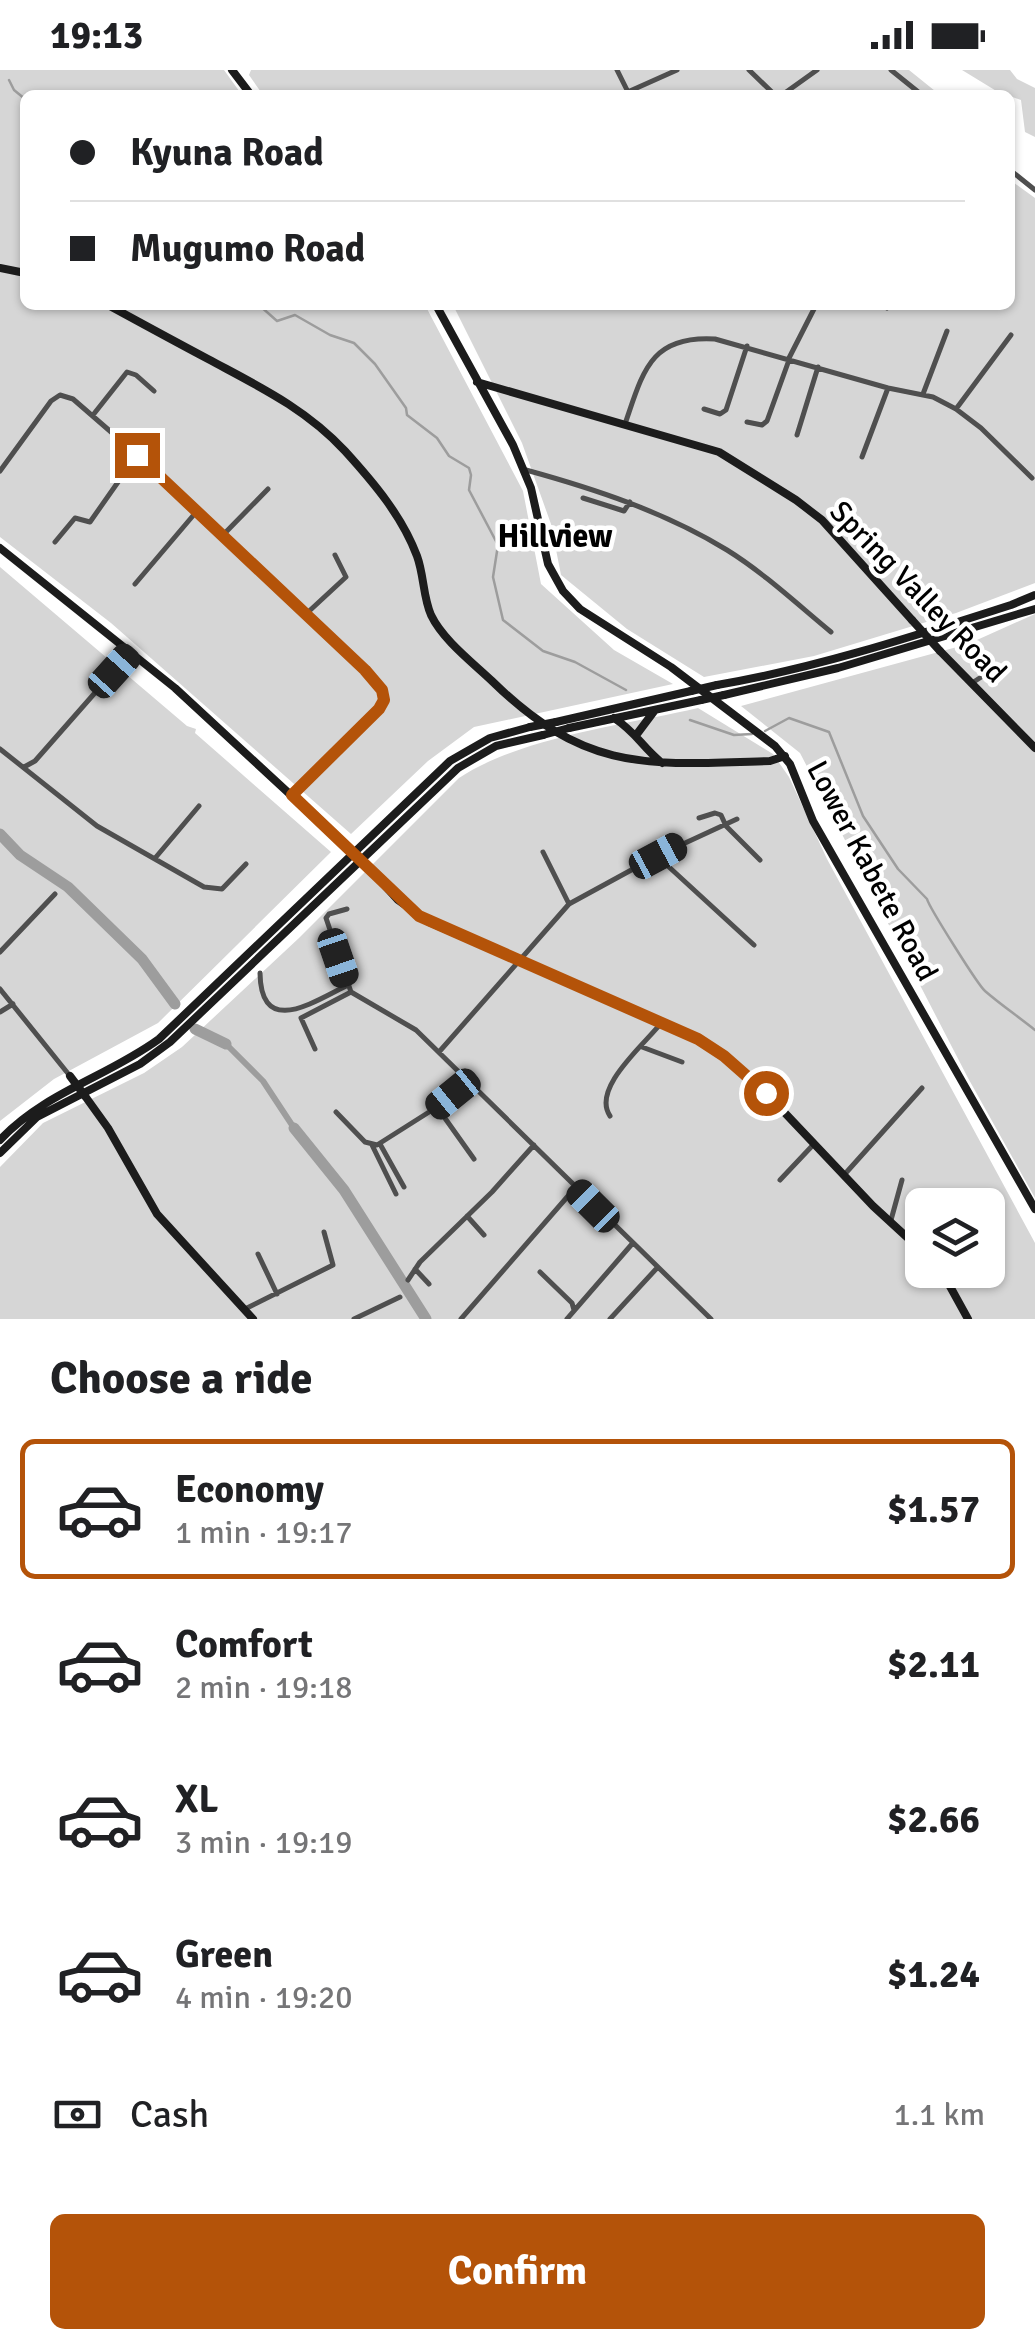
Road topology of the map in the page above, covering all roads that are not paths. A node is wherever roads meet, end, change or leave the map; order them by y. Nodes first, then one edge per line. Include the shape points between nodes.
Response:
1 (232, 70) edge
2 (677, 70) edge
3 (748, 70) edge
4 (816, 70) edge
5 (891, 70) edge
6 (247, 90) edge
7 (633, 90) edge
8 (772, 90) edge
9 (786, 90) edge
10 (916, 90) edge
11 (1015, 174) edge
12 (1035, 190) edge
13 (117, 310) edge
14 (439, 310) edge
15 (814, 310) edge
16 (947, 332) dead end
17 (1011, 335) dead end
18 (746, 346) junction
19 (789, 360) junction
20 (818, 367) junction
21 (477, 382) junction
22 (888, 388) junction
23 (154, 391) dead end
24 (923, 394) junction
25 (956, 409) junction
26 (704, 410) dead end
27 (93, 415) junction
28 (747, 422) dead end
29 (625, 424) junction
30 (797, 435) dead end
31 (137, 455) junction
32 (862, 457) dead end
33 (523, 469) junction
34 (0, 471) edge
35 (1032, 478) dead end
36 (268, 489) dead end
37 (583, 498) dead end
38 (630, 502) junction
39 (197, 511) junction
40 (223, 535) junction
41 (55, 542) dead end
42 (0, 548) edge
43 (335, 555) dead end
44 (135, 584) dead end
45 (1035, 595) edge
46 (1035, 609) edge
47 (306, 614) junction
48 (830, 632) dead end
49 (130, 653) junction
50 (992, 670) dead end
51 (972, 683) junction
52 (655, 710) junction
53 (614, 718) junction
54 (637, 734) junction
55 (641, 745) junction
56 (1035, 748) edge
57 (0, 749) edge
58 (785, 756) junction
59 (629, 760) junction
60 (662, 763) junction
61 (22, 767) junction
62 (292, 795) junction
63 (199, 806) dead end
64 (699, 818) dead end
65 (736, 820) dead end
66 (726, 826) junction
67 (542, 852) dead end
68 (658, 856) junction
69 (156, 857) junction
70 (760, 860) dead end
71 (246, 864) dead end
72 (55, 894) dead end
73 (569, 904) junction
74 (347, 909) dead end
75 (754, 945) dead end
76 (0, 952) edge
77 (518, 962) junction
78 (260, 973) dead end
79 (0, 988) edge
80 (349, 989) junction
81 (12, 1004) junction
82 (0, 1012) edge
83 (662, 1022) junction
84 (642, 1047) junction
85 (314, 1049) dead end
86 (439, 1052) junction
87 (682, 1062) dead end
88 (70, 1076) joint
89 (469, 1082) junction
90 (922, 1088) dead end
91 (438, 1107) junction
92 (336, 1112) dead end
93 (610, 1116) dead end
94 (0, 1140) edge
95 (815, 1143) junction
96 (376, 1145) junction
97 (534, 1145) junction
98 (0, 1153) edge
99 (474, 1159) dead end
100 (844, 1175) junction
101 (780, 1180) dead end
102 (902, 1180) dead end
103 (404, 1187) dead end
104 (575, 1188) junction
105 (396, 1194) dead end
106 (1035, 1210) edge
107 (466, 1216) junction
108 (891, 1220) junction
109 (324, 1232) dead end
110 (905, 1234) edge
111 (484, 1235) dead end
112 (632, 1244) junction
113 (258, 1254) dead end
114 (657, 1268) junction
115 (415, 1269) junction
116 (540, 1272) dead end
117 (408, 1280) dead end
118 (429, 1284) dead end
119 (951, 1288) edge
120 (278, 1294) junction
121 (400, 1297) dead end
122 (246, 1309) junction
123 (574, 1310) junction
124 (254, 1319) edge
125 (354, 1319) edge
126 (461, 1319) edge
127 (567, 1319) edge
128 (610, 1319) edge
129 (711, 1319) edge
130 (968, 1319) edge

1 - 6 main road
2 - 7 street
3 - 8 street
4 - 9 street
5 - 10 street
11 - 12 street
13 - 59 main road via 314,420 398,516 437,626 526,712 599,754
14 - 21 main road, Lower Kabete Road
15 - 19 street
16 - 24 street
17 - 25 street
18 - 19 street
18 - 26 street via 726,410
18 - 29 street via 698,338 674,342 645,370
19 - 20 street
19 - 28 street via 768,421
20 - 22 street
20 - 30 street
21 - 29 main road, Spring Valley Road
21 - 33 main road, Lower Kabete Road
22 - 24 street
22 - 32 street
23 - 27 street via 127,372
24 - 25 street
25 - 35 street
27 - 31 street
27 - 34 street via 57,396
29 - 51 main road, Spring Valley Road, bridge via 719,452 796,500 837,535
31 - 39 street
31 - 41 street via 90,522 75,518
33 - 38 street
33 - 58 main road, Lower Kabete Road via 548,564 568,598
36 - 40 street
37 - 38 street via 624,512
38 - 48 street via 728,550
39 - 40 street
39 - 44 street
40 - 47 street
42 - 49 main road
43 - 47 street via 346,577
45 - 94 main road, bridge via 775,675 490,738 450,761 159,1039 40,1105
46 - 52 main road, bridge via 838,668
47 - 62 street via 372,678 384,700
49 - 61 street via 35,761
49 - 62 main road
50 - 51 street
51 - 56 main road, Spring Valley Road
52 - 53 main road
52 - 54 main road
53 - 54 main road
53 - 98 main road, bridge via 496,746 458,768 170,1042 37,1117
54 - 55 main road
55 - 59 main road
55 - 60 main road
57 - 61 street
58 - 60 main road
58 - 106 main road, Lower Kabete Road via 813,821
59 - 60 main road
61 - 69 street via 97,826
62 - 77 main road, bridge via 419,916
63 - 69 street
64 - 66 street via 718,813
65 - 66 street
66 - 68 street
66 - 70 street
67 - 73 street
68 - 73 street
68 - 75 street
69 - 71 street via 215,890
72 - 76 street
73 - 77 street
74 - 80 street via 326,918
77 - 83 main road
77 - 86 street
78 - 80 street via 262,994 277,1010
79 - 81 street
80 - 85 street via 302,1018
80 - 86 street via 399,1017
81 - 82 street
81 - 88 street
83 - 84 street
83 - 95 main road via 724,1056
84 - 87 street
84 - 93 street via 604,1096
86 - 89 street
88 - 122 main road, bridge via 167,1227
89 - 91 street
89 - 97 street
90 - 100 street
91 - 96 street
91 - 99 street
92 - 96 street
95 - 100 main road
95 - 101 street
96 - 103 street
96 - 105 street
97 - 104 street
97 - 107 street
100 - 108 main road
102 - 108 street
104 - 112 street
104 - 126 street
107 - 111 street
107 - 115 street
108 - 110 main road
109 - 120 street via 333,1265
112 - 114 street
112 - 123 street
113 - 120 street
114 - 128 street
114 - 129 street
115 - 117 street
115 - 118 street
116 - 123 street
119 - 130 main road
120 - 122 street
121 - 125 street
122 - 124 main road
123 - 127 street

